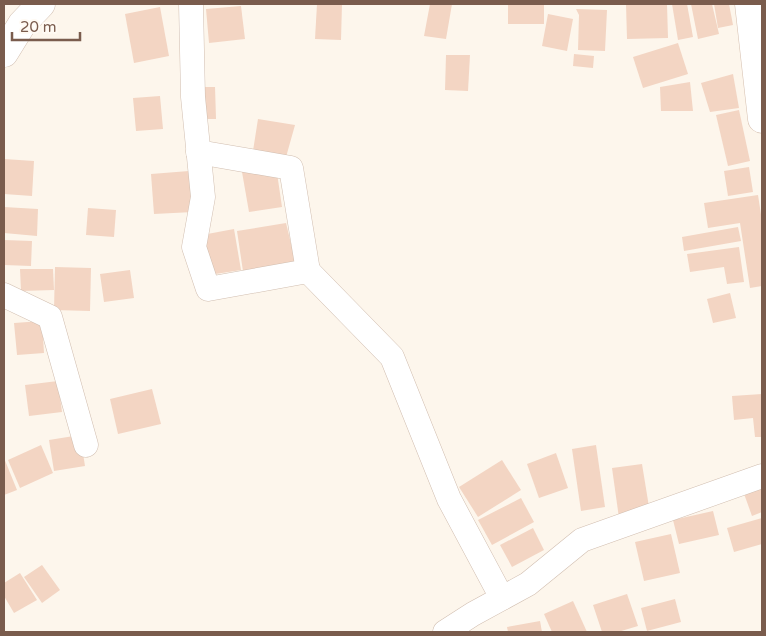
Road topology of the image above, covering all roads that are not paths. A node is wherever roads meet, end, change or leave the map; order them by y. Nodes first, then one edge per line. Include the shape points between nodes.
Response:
1 (41, 4) edge
2 (191, 4) edge
3 (748, 4) edge
4 (4, 53) edge
5 (762, 119) edge
6 (198, 152) junction
7 (308, 271) junction
8 (4, 295) edge
9 (86, 445) dead end
10 (762, 476) edge
11 (502, 598) junction
12 (445, 632) edge

1 - 4 main road via 22,24
2 - 6 street
3 - 5 main road
6 - 7 street via 291,168
6 - 7 street via 203,197 194,247 208,289
7 - 11 street via 392,357 449,499
8 - 9 street via 50,317
10 - 11 street via 582,540 528,584
11 - 12 street

